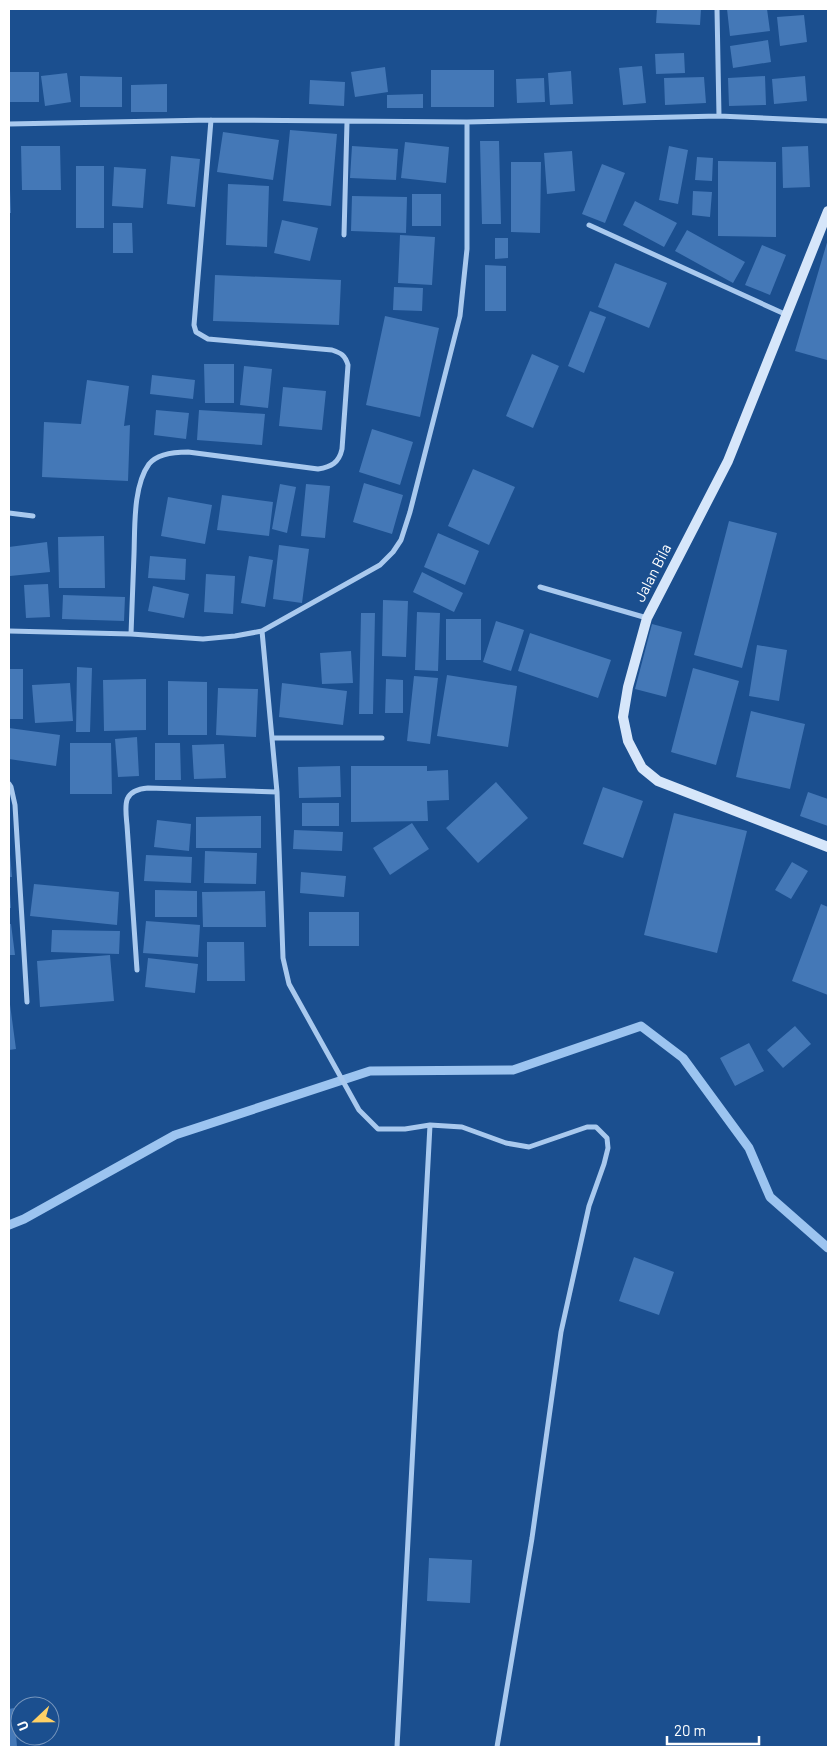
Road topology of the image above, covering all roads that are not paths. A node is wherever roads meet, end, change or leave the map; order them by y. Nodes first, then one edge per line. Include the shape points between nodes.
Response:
1 (717, 9) edge
2 (719, 116) junction
3 (211, 120) junction
4 (828, 120) edge
5 (347, 122) junction
6 (467, 122) junction
7 (9, 124) edge
8 (828, 211) edge
9 (589, 225) dead end
10 (825, 228) edge
11 (344, 235) dead end
12 (788, 315) junction
13 (9, 513) edge
14 (33, 516) dead end
15 (540, 587) dead end
16 (647, 618) junction
17 (9, 631) edge
18 (262, 631) junction
19 (131, 634) junction
20 (272, 738) junction
21 (382, 738) dead end
22 (9, 784) edge
23 (277, 792) junction
24 (828, 847) edge
25 (137, 970) dead end
26 (27, 1002) dead end
27 (430, 1125) junction
28 (397, 1747) edge
29 (497, 1747) edge

1 - 2 street
2 - 4 street
2 - 6 street
3 - 5 street
3 - 7 street
3 - 19 street via 196,332 218,341 332,350 346,357 342,449 340,459 334,464 318,469 188,452 154,460 144,476 137,504
5 - 6 street
5 - 11 street
6 - 18 street via 467,249 460,316 401,540 380,565
8 - 10 street, Jalan Bila
9 - 12 street
10 - 12 street, Jalan Bila
12 - 16 street, Jalan Bila via 728,461
13 - 14 street
15 - 16 street
16 - 24 street, Jalan Bila via 623,717 628,741 642,768 658,781
17 - 19 street
18 - 19 street via 204,639
18 - 20 street
20 - 21 street
20 - 23 street
22 - 26 street via 15,805
23 - 25 street via 148,788 135,790 127,798 126,825
23 - 27 street via 283,958 289,984 368,1121 378,1129
27 - 28 street
27 - 29 street via 462,1127 506,1143 529,1147 587,1127 596,1127 607,1138 608,1148 589,1206 561,1332 532,1538

